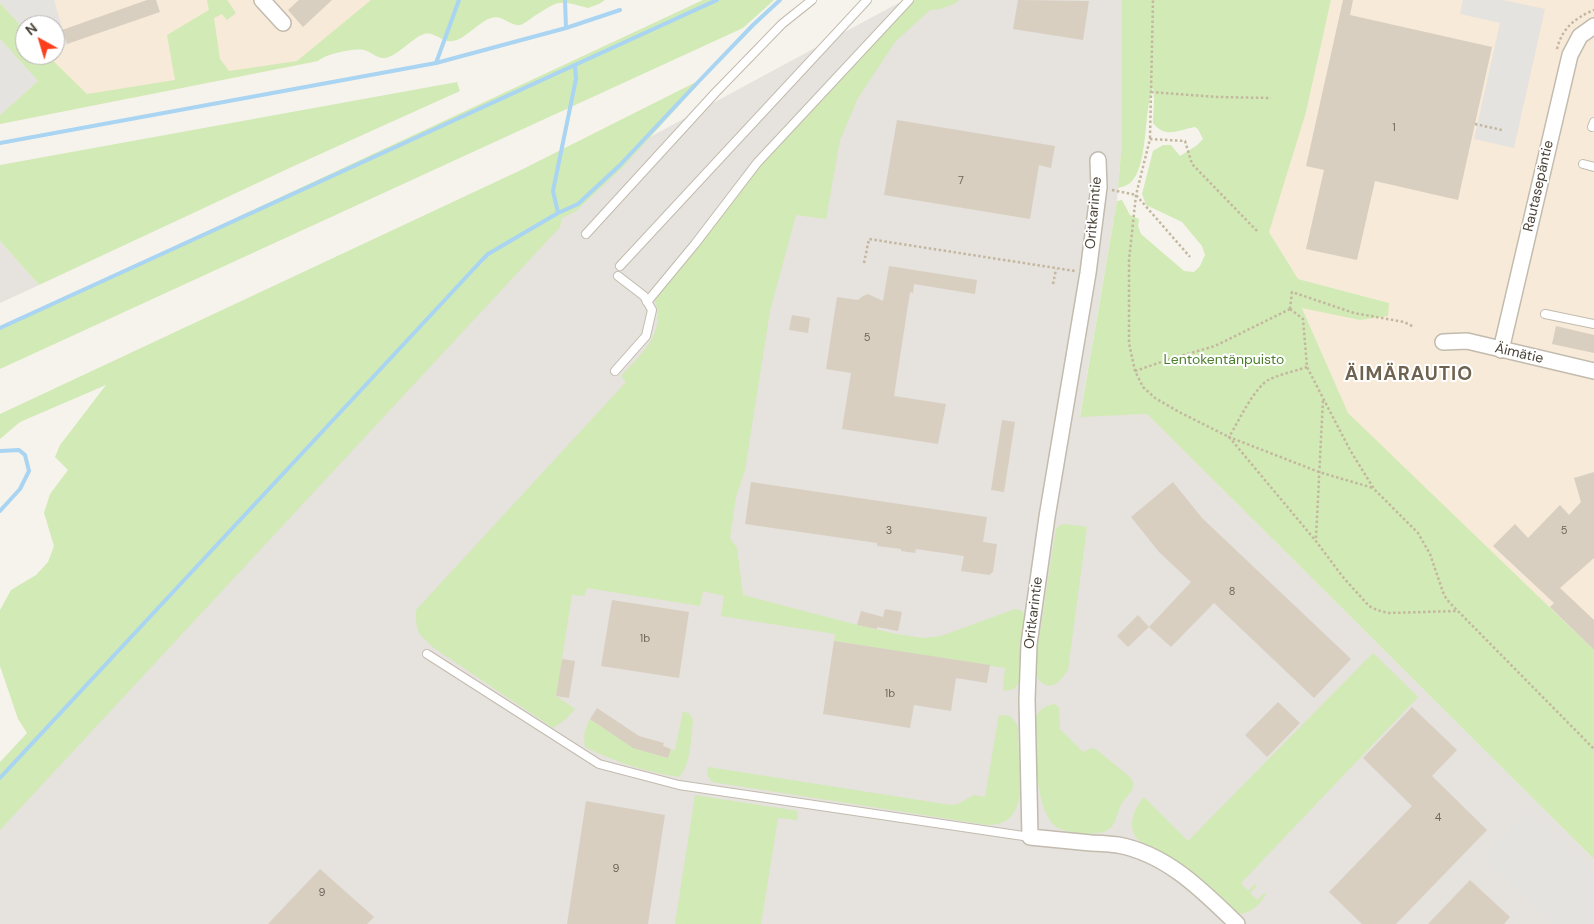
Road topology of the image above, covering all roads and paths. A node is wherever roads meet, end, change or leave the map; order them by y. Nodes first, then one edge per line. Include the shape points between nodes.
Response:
1 (262, 0) edge
2 (812, 0) edge
3 (867, 0) edge
4 (908, 0) edge
5 (1153, 0) edge
6 (283, 23) dead end
7 (1592, 27) edge
8 (1151, 92) junction
9 (1271, 98) dead end
10 (1475, 124) dead end
11 (1502, 130) dead end
12 (1150, 139) junction
13 (1098, 160) dead end
14 (1583, 164) dead end
15 (1594, 167) edge
16 (1099, 187) junction
17 (1136, 195) junction
18 (1256, 231) dead end
19 (586, 234) dead end
20 (1190, 257) dead end
21 (864, 263) dead end
22 (620, 266) dead end
23 (1056, 269) junction
24 (1088, 274) junction
25 (618, 276) dead end
26 (1053, 284) dead end
27 (647, 302) junction
28 (1290, 309) junction
29 (1545, 314) dead end
30 (1594, 324) edge
31 (1414, 326) dead end
32 (1443, 342) dead end
33 (1501, 350) junction
34 (1308, 367) junction
35 (615, 371) dead end
36 (1135, 371) junction
37 (1594, 371) edge
38 (1323, 398) junction
39 (1229, 436) junction
40 (1319, 472) junction
41 (1374, 489) junction
42 (1316, 540) junction
43 (1457, 611) junction
44 (428, 654) dead end
45 (1594, 749) edge
46 (1030, 837) junction
47 (1237, 924) edge

1 - 6 street
2 - 19 lane via 776,31 716,92
3 - 22 lane
4 - 27 lane via 757,163
5 - 8 path
7 - 33 street, Rautasepäntie via 1580,36 1570,55
8 - 9 path
8 - 12 path
10 - 11 path
12 - 17 path
12 - 18 path via 1184,141 1192,164
13 - 16 street, Oritkarintie
14 - 15 lane
16 - 17 path
16 - 24 street, Oritkarintie
17 - 20 path
17 - 36 path via 1129,260 1129,343
21 - 23 path via 868,239
23 - 24 path
23 - 26 path
24 - 46 street, Oritkarintie via 1029,644
25 - 27 lane
27 - 35 lane via 652,310 646,336
28 - 31 path via 1292,292 1354,313
28 - 34 path via 1303,318
28 - 36 path via 1215,346
29 - 30 lane
32 - 33 street, Äimätie via 1467,342
33 - 37 street, Äimätie
34 - 38 path
34 - 39 path via 1262,385
36 - 39 path via 1143,387 1155,398
38 - 40 path
38 - 41 path
39 - 40 path
39 - 42 path
40 - 41 path
40 - 42 path
41 - 43 path via 1418,533 1430,554 1444,595
42 - 43 path via 1369,606 1388,613
43 - 45 path
44 - 46 lane via 599,764 679,785
46 - 47 street via 1118,845 1158,859 1202,891

